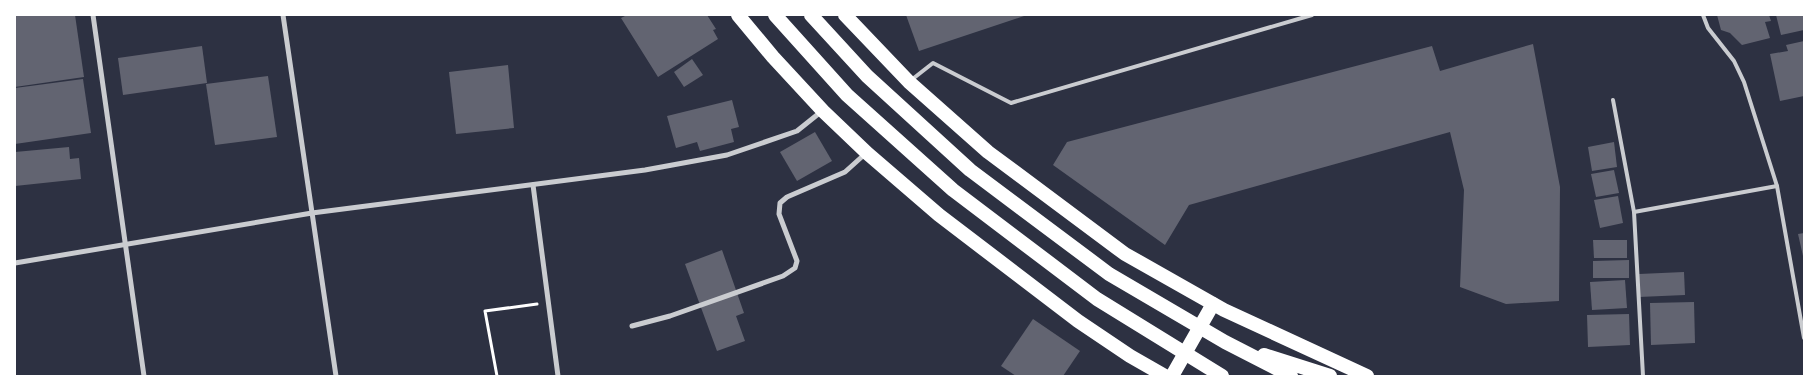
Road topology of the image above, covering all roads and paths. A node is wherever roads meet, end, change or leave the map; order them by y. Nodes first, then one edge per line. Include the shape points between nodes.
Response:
1 (93, 15) edge
2 (282, 15) edge
3 (738, 15) edge
4 (775, 15) edge
5 (811, 15) edge
6 (845, 15) edge
7 (1312, 15) edge
8 (1702, 15) edge
9 (909, 82) junction
10 (1612, 100) dead end
11 (823, 111) junction
12 (866, 153) junction
13 (533, 185) junction
14 (1777, 186) junction
15 (1634, 212) junction
16 (312, 213) junction
17 (125, 244) junction
18 (15, 263) edge
19 (548, 303) junction
20 (1213, 304) junction
21 (632, 326) dead end
22 (1804, 338) edge
23 (1225, 342) junction
24 (1330, 359) junction
25 (1209, 367) junction
26 (144, 376) edge
27 (336, 376) edge
28 (497, 376) edge
29 (558, 376) edge
30 (1165, 376) edge
31 (1172, 376) edge
32 (1222, 376) edge
33 (1230, 376) edge
34 (1291, 376) edge
35 (1322, 376) edge
36 (1330, 376) edge
37 (1367, 376) edge
38 (1643, 376) edge

1 - 17 street
2 - 16 street
3 - 11 highway
4 - 25 highway via 847,95 952,190 1097,299
5 - 23 highway via 866,76 970,170 1109,274
6 - 9 highway
7 - 9 lane via 1011,103 933,63
8 - 14 lane via 1734,61 1744,82
9 - 20 highway via 988,152 1125,254
10 - 15 lane
11 - 12 highway
11 - 13 street via 797,131 727,155
12 - 21 street via 845,172 780,203 779,214 797,261 795,268 783,276 731,295
12 - 30 highway via 939,216 1078,322
13 - 16 street
13 - 19 street
14 - 15 lane
14 - 22 lane
15 - 38 lane
16 - 17 street
16 - 27 street
17 - 18 street
17 - 26 street
19 - 28 path via 485,311
19 - 29 street
20 - 24 highway
20 - 31 highway
23 - 34 highway
23 - 36 highway
24 - 35 highway
24 - 37 highway
25 - 32 highway
25 - 33 highway

